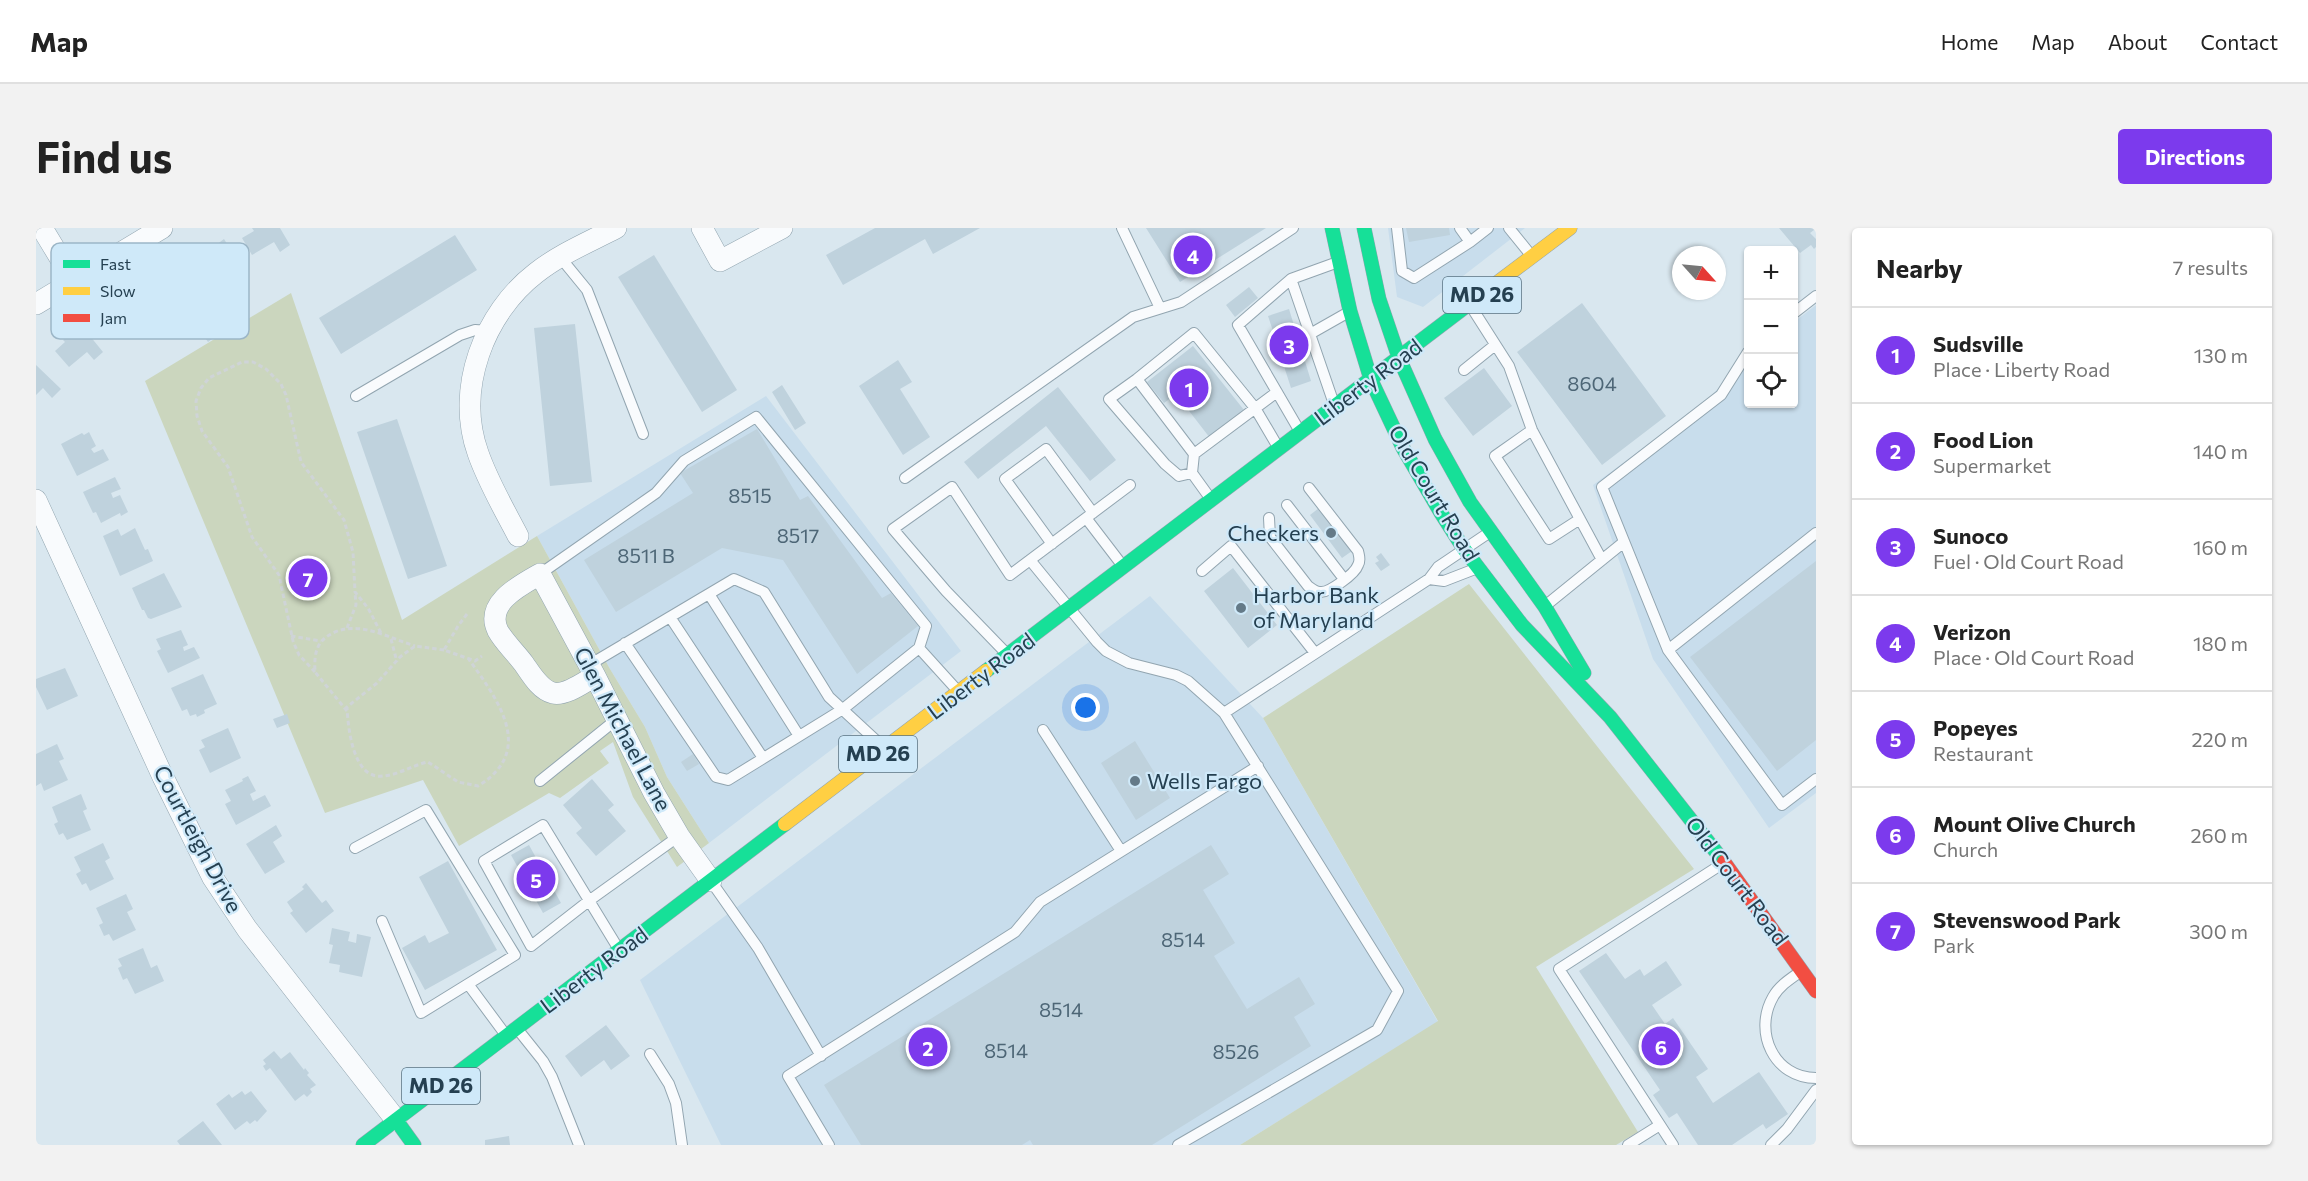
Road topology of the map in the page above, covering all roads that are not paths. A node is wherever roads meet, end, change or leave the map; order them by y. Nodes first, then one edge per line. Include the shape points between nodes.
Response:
1 (42, 228) edge
2 (162, 228) edge
3 (616, 228) edge
4 (702, 228) edge
5 (782, 228) edge
6 (1122, 228) edge
7 (1293, 228) edge
8 (1332, 228) edge
9 (1364, 228) edge
10 (1397, 228) edge
11 (1460, 228) edge
12 (1488, 228) edge
13 (1509, 228) edge
14 (1570, 228) edge
15 (1470, 242) junction
16 (51, 243) edge
17 (137, 243) edge
18 (560, 257) junction
19 (1532, 257) junction
20 (1338, 262) junction
21 (1291, 279) junction
22 (51, 295) edge
23 (1816, 296) edge
24 (36, 304) edge
25 (1470, 304) junction
26 (1160, 308) junction
27 (1350, 311) junction
28 (1798, 311) edge
29 (488, 331) junction
30 (1310, 334) junction
31 (1495, 345) junction
32 (1748, 354) edge
33 (1399, 358) junction
34 (1464, 370) dead end
35 (1137, 379) junction
36 (1371, 380) junction
37 (1277, 392) junction
38 (356, 396) dead end
39 (1335, 407) junction
40 (1255, 408) junction
41 (1532, 430) junction
42 (1301, 433) junction
43 (643, 434) dead end
44 (1279, 449) junction
45 (1194, 454) junction
46 (1192, 473) junction
47 (905, 478) dead end
48 (1130, 485) dead end
49 (1309, 488) dead end
50 (36, 500) edge
51 (1212, 500) junction
52 (1287, 505) dead end
53 (1089, 516) junction
54 (1269, 518) dead end
55 (1580, 519) junction
56 (1490, 532) junction
57 (1816, 533) edge
58 (518, 536) dead end
59 (1624, 542) junction
60 (1052, 544) junction
61 (1464, 549) junction
62 (1030, 560) junction
63 (1602, 560) junction
64 (1124, 567) junction
65 (1478, 567) junction
66 (1202, 571) dead end
67 (540, 574) junction
68 (1344, 579) junction
69 (1429, 579) junction
70 (709, 594) junction
71 (1069, 609) junction
72 (1533, 616) junction
73 (670, 617) junction
74 (626, 643) junction
75 (919, 648) junction
76 (1668, 650) junction
77 (1315, 654) junction
78 (1008, 656) junction
79 (592, 670) junction
80 (959, 693) junction
81 (843, 709) junction
82 (1224, 713) junction
83 (1610, 717) junction
84 (617, 719) junction
85 (1043, 730) dead end
86 (800, 736) junction
87 (885, 749) junction
88 (763, 758) junction
89 (1258, 766) junction
90 (1816, 779) edge
91 (540, 781) dead end
92 (679, 836) junction
93 (355, 848) dead end
94 (1121, 851) junction
95 (1724, 862) junction
96 (711, 881) junction
97 (590, 900) junction
98 (381, 921) dead end
99 (619, 951) junction
100 (1803, 970) junction
101 (468, 984) junction
102 (1816, 991) edge
103 (512, 1033) junction
104 (650, 1054) dead end
105 (821, 1056) junction
106 (1816, 1078) edge
107 (1816, 1090) edge
108 (396, 1120) junction
109 (1660, 1125) junction
110 (363, 1145) edge
111 (414, 1145) edge
112 (579, 1145) edge
113 (682, 1145) edge
114 (829, 1145) edge
115 (1178, 1145) edge
116 (1628, 1145) edge
117 (1673, 1145) edge
118 (1771, 1145) edge

1 - 16 street
2 - 17 street
3 - 18 street
4 - 5 street via 720,261
6 - 26 lane
7 - 26 lane via 1181,302
8 - 20 main road, Old Court Road
9 - 33 main road, Old Court Road via 1379,299
10 - 15 lane via 1402,271 1414,278
11 - 15 lane
12 - 15 lane
13 - 19 lane
14 - 19 main road, Liberty Road / MD 26
18 - 29 street via 509,297
18 - 43 lane via 587,290
19 - 25 main road, Liberty Road / MD 26
20 - 21 lane
20 - 27 main road, Old Court Road
21 - 30 lane
21 - 37 lane via 1238,326
22 - 24 street
23 - 28 lane
25 - 31 lane
25 - 33 main road, Liberty Road / MD 26
26 - 47 lane via 1133,317
27 - 30 lane
27 - 36 main road, Old Court Road
29 - 38 lane via 460,335
29 - 58 street via 475,368 472,423 477,451
30 - 39 lane
31 - 34 lane
31 - 41 lane via 1509,366
32 - 59 lane via 1721,395 1602,488
33 - 36 main road, Liberty Road / MD 26
33 - 56 main road, Old Court Road via 1435,440
35 - 40 lane via 1194,333
35 - 45 lane
35 - 46 lane via 1109,399 1165,464 1179,476
36 - 39 main road, Liberty Road / MD 26
36 - 61 main road, Old Court Road via 1403,448
37 - 40 lane
37 - 42 lane
39 - 42 main road, Liberty Road / MD 26
40 - 44 lane
40 - 45 lane
41 - 55 lane
41 - 55 lane via 1495,456 1550,539
42 - 44 main road, Liberty Road / MD 26
44 - 51 main road, Liberty Road / MD 26
45 - 46 lane
46 - 51 lane
48 - 53 lane
49 - 68 lane via 1358,551 1358,566
50 - 108 street, Courtleigh Drive via 158,768 213,878 247,928
51 - 64 main road, Liberty Road / MD 26
52 - 68 lane
53 - 60 lane
53 - 60 lane via 1046,449 1005,479
53 - 64 lane
54 - 68 lane via 1270,537 1314,591 1322,593
55 - 63 lane
56 - 61 lane
56 - 72 main road, Old Court Road
57 - 76 lane
59 - 63 lane
59 - 76 lane
60 - 62 lane
61 - 65 main road, Old Court Road
61 - 69 lane via 1438,567
62 - 71 lane
62 - 78 lane via 1010,575 952,487 894,529
63 - 72 lane
64 - 71 main road, Liberty Road / MD 26
65 - 69 lane via 1443,581
65 - 72 main road, Old Court Road
66 - 77 lane via 1231,546
67 - 75 lane via 656,493 684,461 756,417 926,626
67 - 79 street, Glen Michael Lane
67 - 79 street via 508,593 494,619 498,631 542,687 553,693 564,692
69 - 77 lane
70 - 73 lane
70 - 81 lane via 734,579 764,592 829,697
70 - 86 lane
71 - 78 main road, Liberty Road / MD 26
71 - 82 lane via 1107,651 1140,667 1162,670 1188,681
72 - 83 main road, Old Court Road
72 - 83 main road, Old Court Road
73 - 74 lane
73 - 88 lane
74 - 79 lane
74 - 88 lane via 716,777 728,780
75 - 80 lane
75 - 81 lane
76 - 90 lane via 1782,805
77 - 82 lane
78 - 80 main road, Liberty Road / MD 26
79 - 84 street, Glen Michael Lane
80 - 87 main road, Liberty Road / MD 26
81 - 86 lane
81 - 87 lane
82 - 89 lane
83 - 95 main road, Old Court Road
84 - 91 lane
84 - 92 street, Glen Michael Lane
85 - 94 lane
86 - 88 lane
87 - 96 main road, Liberty Road / MD 26
89 - 94 lane
89 - 115 lane via 1398,991 1377,1030
92 - 96 street, Glen Michael Lane
92 - 97 lane
93 - 101 lane via 426,810 515,955
94 - 105 lane via 1040,902 1015,932
95 - 100 main road, Old Court Road
95 - 109 lane via 1559,969
96 - 99 main road, Liberty Road / MD 26
96 - 105 lane via 758,948
97 - 97 lane via 543,825 484,861 531,946
97 - 99 lane
98 - 101 lane via 421,1013
99 - 103 main road, Liberty Road / MD 26
100 - 102 main road, Old Court Road
100 - 106 lane via 1780,986 1772,997 1765,1032 1777,1063 1791,1072
101 - 103 lane
103 - 108 main road, Liberty Road / MD 26
103 - 112 lane via 543,1061
104 - 113 lane via 669,1084
105 - 114 lane via 788,1076
107 - 118 lane
108 - 110 main road, Liberty Road / MD 26
108 - 111 main road, Courtleigh Drive
109 - 116 lane
109 - 117 lane

